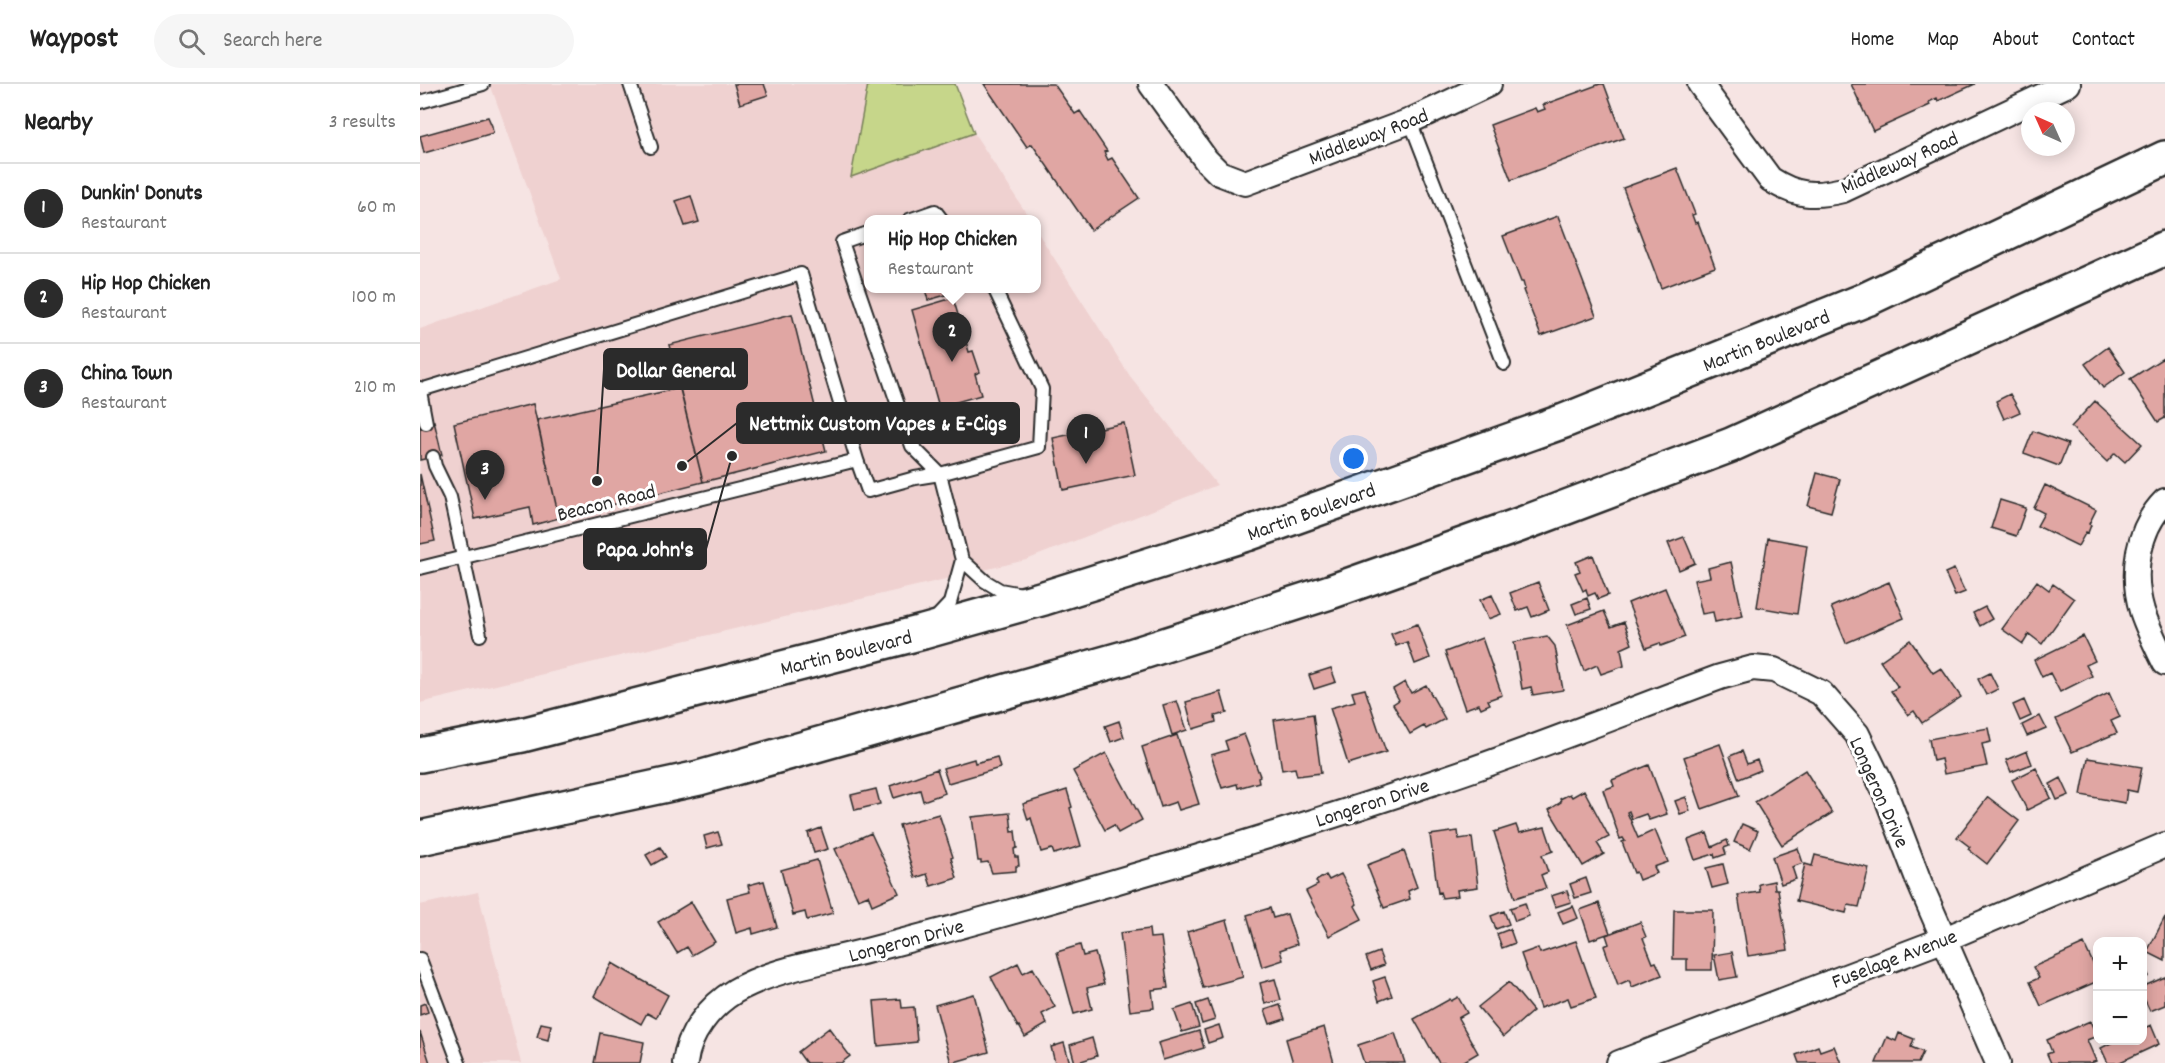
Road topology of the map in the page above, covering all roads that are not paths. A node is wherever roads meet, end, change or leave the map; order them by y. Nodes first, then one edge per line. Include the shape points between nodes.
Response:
1 (483, 84) edge
2 (630, 84) edge
3 (1151, 84) edge
4 (1489, 84) edge
5 (1700, 84) edge
6 (2068, 84) edge
7 (420, 102) edge
8 (1410, 121) junction
9 (651, 147) dead end
10 (2165, 158) edge
11 (922, 215) edge
12 (938, 215) edge
13 (864, 234) edge
14 (2165, 248) edge
15 (996, 293) edge
16 (1504, 364) dead end
17 (420, 390) edge
18 (426, 423) dead end
19 (433, 457) dead end
20 (856, 460) junction
21 (940, 474) junction
22 (2165, 501) edge
23 (463, 557) junction
24 (962, 560) junction
25 (420, 568) edge
26 (1044, 598) junction
27 (922, 632) junction
28 (480, 634) dead end
29 (2165, 663) edge
30 (420, 755) edge
31 (420, 838) edge
32 (2165, 845) edge
33 (1945, 939) junction
34 (420, 959) edge
35 (459, 1063) edge
36 (685, 1063) edge
37 (1619, 1063) edge
38 (1998, 1063) edge

1 - 7 lane
2 - 9 lane
3 - 8 street, Middleway Road via 1206,160 1219,173 1245,183
4 - 8 street, Middleway Road
5 - 6 street, Middleway Road via 1770,179 1801,194 1823,195 1843,190
8 - 16 lane
10 - 26 main road, Martin Boulevard via 1868,299 1564,421 1247,534
11 - 12 lane via 935,211
13 - 21 lane via 842,242 912,446
14 - 31 main road via 1731,445 1330,592 1124,658 699,778
15 - 21 lane via 1042,388 1039,447
17 - 18 lane
17 - 20 lane via 801,274
19 - 23 lane via 450,497
20 - 21 lane via 868,491
20 - 23 lane, Beacon Road
21 - 24 lane
22 - 29 street via 2146,528 2137,572 2142,612
23 - 25 lane, Beacon Road
23 - 28 lane
24 - 26 lane via 1000,590
24 - 27 lane via 950,603
26 - 27 main road, Martin Boulevard
27 - 30 main road, Martin Boulevard via 522,735
32 - 33 street, Fuselage Avenue
33 - 36 street, Longeron Drive via 1857,734 1821,693 1774,670 1753,668 1447,778 1294,827 1103,885 757,981 734,992 706,1017 690,1039
33 - 37 street, Fuselage Avenue
33 - 38 street, Longeron Drive
34 - 35 lane

